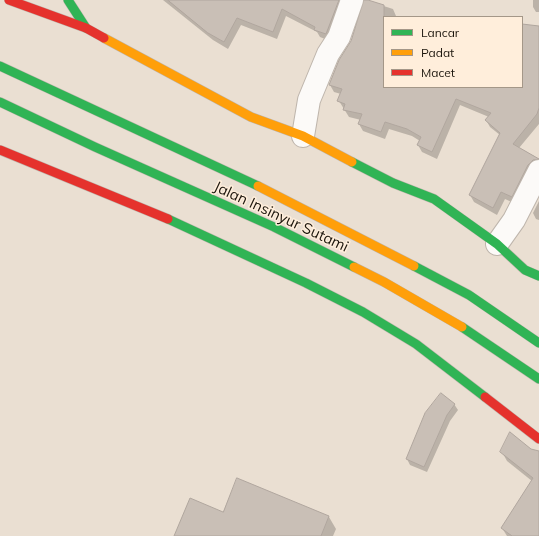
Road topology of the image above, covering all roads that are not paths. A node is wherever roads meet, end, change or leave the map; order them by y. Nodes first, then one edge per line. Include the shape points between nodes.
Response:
1 (8, 0) edge
2 (68, 0) edge
3 (352, 0) edge
4 (86, 28) junction
5 (0, 66) edge
6 (0, 102) edge
7 (303, 136) junction
8 (0, 150) edge
9 (539, 171) edge
10 (497, 244) junction
11 (539, 276) edge
12 (539, 343) edge
13 (539, 380) edge
14 (539, 439) edge

1 - 4 main road
2 - 4 main road
3 - 7 street via 339,37 328,54 309,100
4 - 7 main road via 252,117
5 - 12 main road, Jalan Insinyur Sutami via 279,196 469,295
6 - 13 main road, Jalan Insinyur Sutami via 274,227 384,282 453,321
7 - 10 main road via 393,182 434,199
8 - 14 main road via 181,225 363,312 416,344
9 - 10 street via 514,220
10 - 11 main road via 525,270

